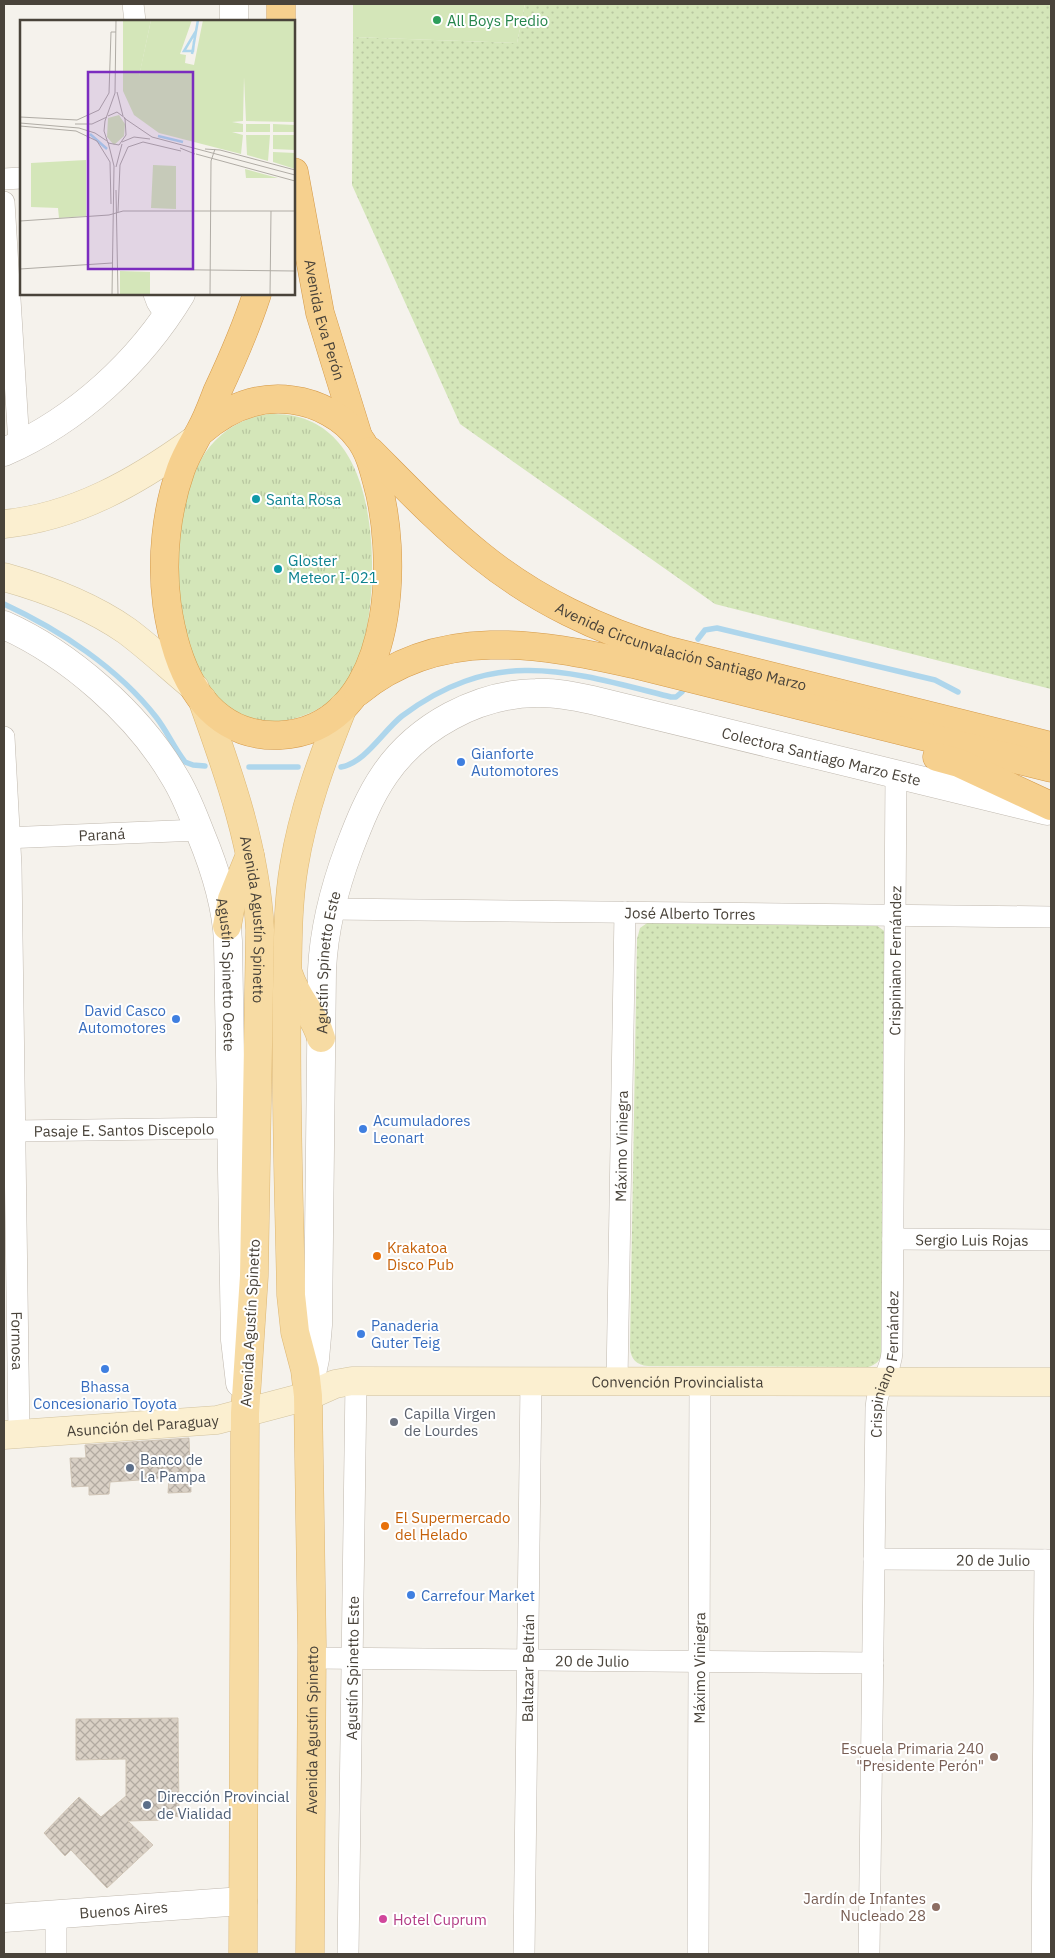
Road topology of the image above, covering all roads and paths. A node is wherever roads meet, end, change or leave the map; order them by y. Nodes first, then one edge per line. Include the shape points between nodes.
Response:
1 (133, 4) edge
2 (234, 4) edge
3 (281, 4) edge
4 (135, 20) edge
5 (234, 20) edge
6 (281, 20) edge
7 (295, 177) edge
8 (20, 178) edge
9 (4, 179) edge
10 (4, 202) edge
11 (256, 295) edge
12 (167, 301) edge
13 (196, 437) junction
14 (361, 441) junction
15 (11, 449) edge
16 (4, 524) edge
17 (4, 576) edge
18 (4, 625) edge
19 (705, 682) junction
20 (199, 694) junction
21 (592, 700) joint
22 (346, 703) junction
23 (4, 737) edge
24 (1051, 746) edge
25 (1051, 768) edge
26 (896, 774) junction
27 (1051, 806) edge
28 (1051, 812) edge
29 (199, 830) junction
30 (7, 838) edge
31 (250, 855) junction
32 (330, 908) junction
33 (625, 912) junction
34 (895, 915) junction
35 (1051, 917) edge
36 (227, 926) junction
37 (288, 968) junction
38 (322, 1038) junction
39 (232, 1128) junction
40 (15, 1131) junction
41 (893, 1239) junction
42 (1051, 1240) edge
43 (356, 1381) junction
44 (530, 1381) junction
45 (617, 1381) junction
46 (700, 1382) junction
47 (881, 1382) junction
48 (1051, 1382) edge
49 (308, 1396) junction
50 (245, 1413) junction
51 (11, 1434) edge
52 (874, 1559) junction
53 (1048, 1560) edge
54 (312, 1658) junction
55 (352, 1659) junction
56 (527, 1660) junction
57 (699, 1662) junction
58 (873, 1663) junction
59 (1047, 1794) edge
60 (243, 1901) junction
61 (56, 1914) junction
62 (4, 1918) edge
63 (56, 1954) edge
64 (243, 1954) edge
65 (310, 1954) edge
66 (348, 1954) edge
67 (524, 1954) edge
68 (698, 1954) edge
69 (869, 1954) edge
70 (1042, 1954) edge

1 - 4 street
2 - 5 street
3 - 6 highway
7 - 14 highway, Avenida Eva Perón via 320,313
8 - 9 street
10 - 15 street
11 - 13 highway via 239,342
12 - 15 street via 136,354 95,394 57,423
13 - 14 highway, Avenida Circunvalación Santiago Marzo via 218,417 239,406 285,399 305,402 324,410 343,421
13 - 16 main road via 133,481 99,498 44,516
13 - 20 highway, Avenida Circunvalación Santiago Marzo via 180,470 172,500 165,581 175,643 183,667
14 - 22 highway, Avenida Eva Perón via 376,475 383,507 388,557 387,590 374,654 364,677
14 - 24 highway, Avenida Circunvalación Santiago Marzo via 438,518 496,568 545,598 613,632 666,650
17 - 20 main road via 56,594 104,617 141,643
18 - 29 street, Agustín Spinetto Oeste via 60,658 120,707 164,761 182,790
19 - 22 highway, Avenida Circunvalación Santiago Marzo via 580,653 493,645 446,650 410,661 377,678
19 - 25 highway, Avenida Circunvalación Santiago Marzo
19 - 27 highway via 809,724 960,763
20 - 22 highway, Avenida Circunvalación Santiago Marzo via 224,720 243,730 268,735 311,729 329,719
20 - 31 main road, Avenida Agustín Spinetto via 229,775
21 - 26 street, Colectora Santiago Marzo Este
21 - 32 street, Agustín Spinetto Este via 546,693 501,697 468,708 422,735 396,760 367,803
22 - 37 main road, Avenida Agustín Spinetto via 316,776 302,824 291,889
23 - 30 street, Formosa
26 - 28 street, Colectora Santiago Marzo Este
26 - 34 street, Crispiniano Fernández
29 - 30 street, Paraná
29 - 36 street, Agustín Spinetto Oeste via 219,883
30 - 40 street, Formosa
31 - 36 main road via 232,899
31 - 50 main road, Avenida Agustín Spinetto via 260,941 254,1276
32 - 33 street, José Alberto Torres
32 - 38 street, Agustín Spinetto Este via 323,954
33 - 34 street, José Alberto Torres
33 - 45 street, Máximo Viniegra
34 - 35 street, José Alberto Torres
34 - 41 street, Crispiniano Fernández
36 - 39 street, Agustín Spinetto Oeste
37 - 38 main road via 293,986
37 - 49 main road, Avenida Agustín Spinetto via 286,1067 292,1300
38 - 49 street, Agustín Spinetto Este via 318,1332
39 - 40 street, Pasaje E. Santos Discepolo
39 - 50 street, Agustín Spinetto Oeste via 236,1349
40 - 51 street, Formosa
41 - 42 street, Sergio Luis Rojas
41 - 47 street, Crispiniano Fernández via 892,1357
43 - 44 main road, Convención Provincialista
43 - 49 main road, Convención Provincialista via 339,1383
43 - 55 street, Agustín Spinetto Este
44 - 45 main road, Convención Provincialista
44 - 56 street, Baltazar Beltrán
45 - 46 main road, Convención Provincialista
46 - 47 main road, Convención Provincialista
46 - 57 street, Máximo Viniegra
47 - 48 main road, Convención Provincialista
47 - 52 street, Crispiniano Fernández via 876,1402
49 - 50 main road, Asunción del Paraguay
49 - 54 main road, Avenida Agustín Spinetto
50 - 51 main road, Asunción del Paraguay via 212,1420
50 - 60 main road, Avenida Agustín Spinetto
52 - 53 street, 20 de Julio
52 - 58 street, Crispiniano Fernández
53 - 59 street
54 - 55 street, 20 de Julio
54 - 65 main road, Avenida Agustín Spinetto
55 - 56 street, 20 de Julio
55 - 66 street, Agustín Spinetto Este
56 - 57 street, 20 de Julio
56 - 67 street, Baltazar Beltrán
57 - 58 street, 20 de Julio
57 - 68 street, Máximo Viniegra
58 - 69 street, Crispiniano Fernández
59 - 70 street
60 - 61 street, Buenos Aires
60 - 64 main road, Avenida Agustín Spinetto
61 - 62 street, Buenos Aires
61 - 63 street

